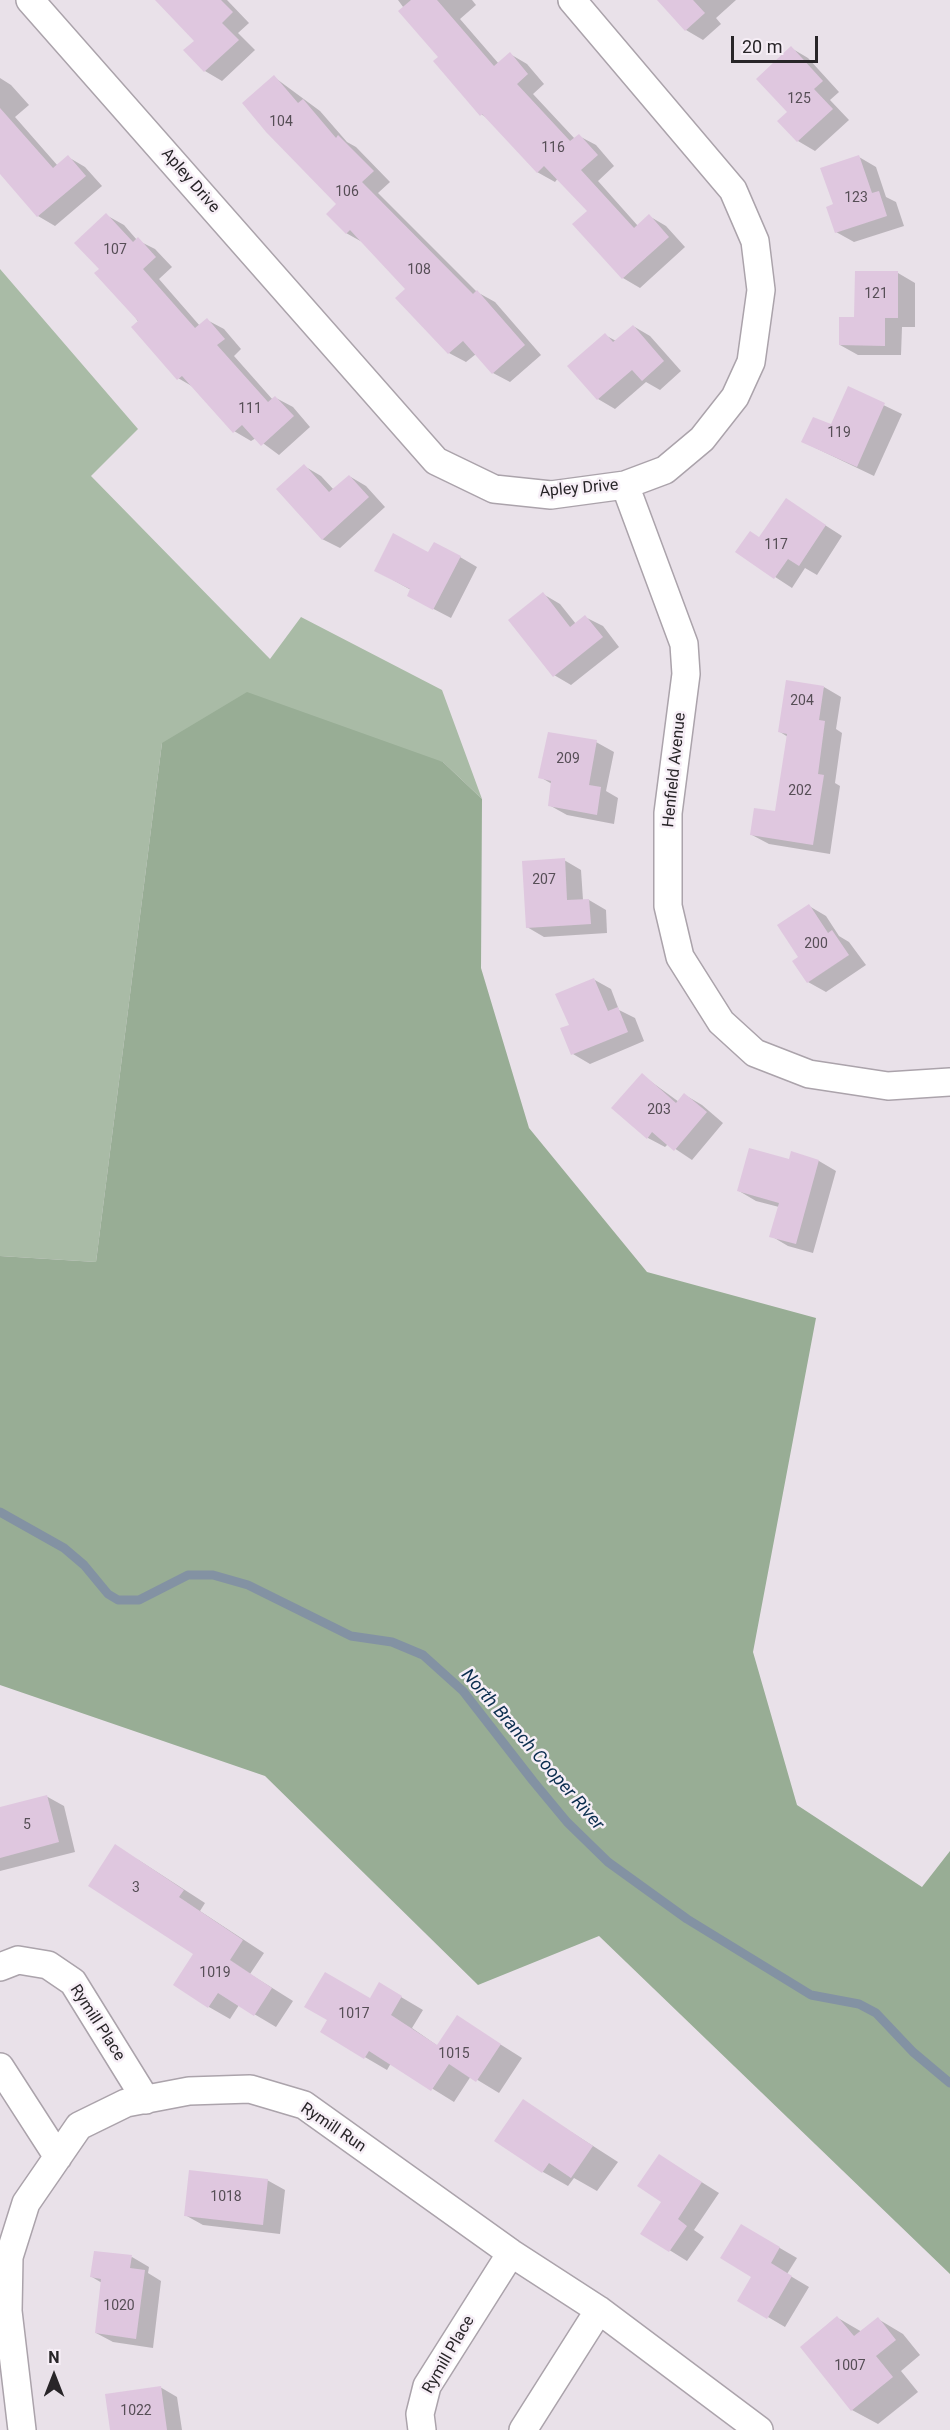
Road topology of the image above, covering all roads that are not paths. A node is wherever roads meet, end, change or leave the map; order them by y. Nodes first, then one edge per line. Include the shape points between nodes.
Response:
1 (30, 0) edge
2 (572, 0) edge
3 (625, 485) junction
4 (950, 1082) edge
5 (0, 1967) edge
6 (0, 2067) edge
7 (146, 2100) junction
8 (58, 2157) junction
9 (511, 2253) junction
10 (599, 2310) junction
11 (22, 2430) edge
12 (422, 2430) edge
13 (523, 2430) edge
14 (759, 2430) edge

1 - 3 street, Apley Drive via 436,461 494,489 551,495
2 - 3 street, Apley Drive via 733,190 755,241 760,290 751,362 735,397 702,440 665,470
3 - 4 street, Henfield Avenue via 684,644 686,674 668,813 668,906 680,957 721,1022 755,1053 809,1074 877,1084
5 - 7 street, Rymill Place via 18,1960 48,1965 73,1982
6 - 8 street
7 - 8 street, Rymill Run via 126,2103 79,2126
7 - 9 street, Rymill Run via 189,2091 250,2089 304,2105
8 - 11 street, Rymill Run via 26,2203 9,2257 8,2311
9 - 10 street, Rymill Run
9 - 12 street, Rymill Place via 427,2386 420,2414
10 - 13 street
10 - 14 street, Rymill Run

